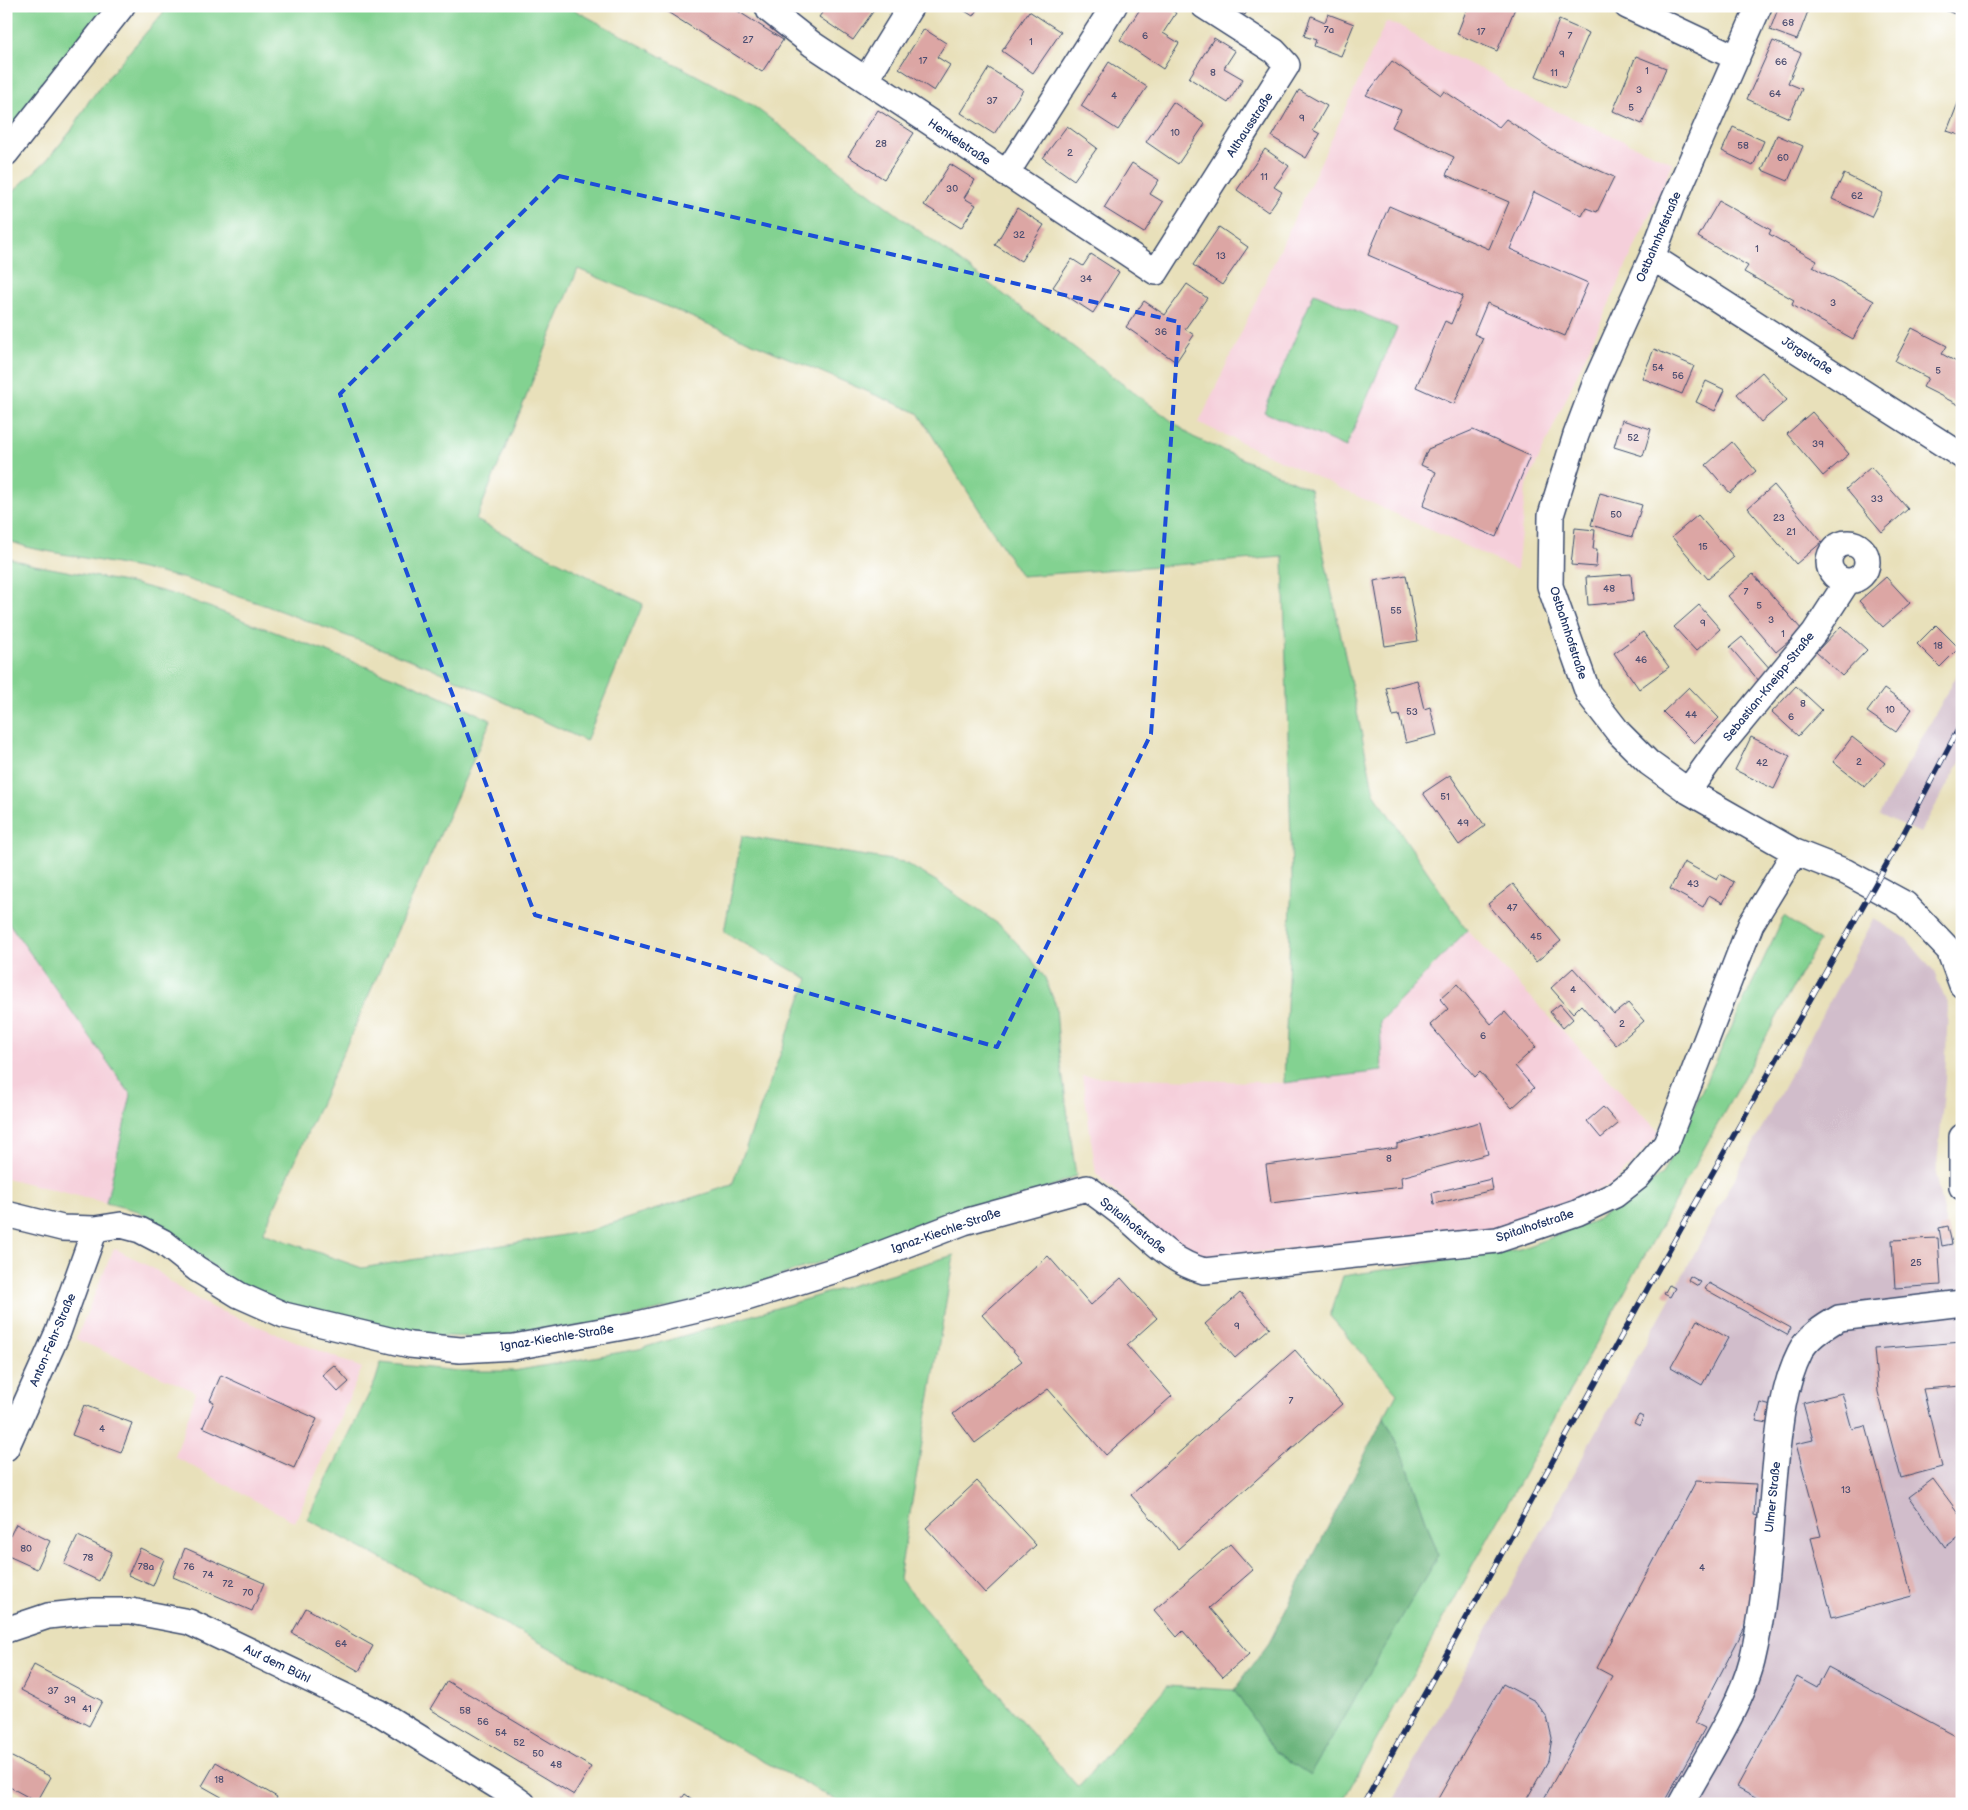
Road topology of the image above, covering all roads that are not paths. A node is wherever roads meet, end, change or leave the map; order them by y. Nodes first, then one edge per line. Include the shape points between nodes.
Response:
1 (122, 6) edge
2 (768, 6) edge
3 (911, 6) edge
4 (1114, 6) edge
5 (1204, 6) edge
6 (1627, 6) edge
7 (1759, 6) edge
8 (1737, 58) junction
9 (866, 79) junction
10 (6, 153) edge
11 (1006, 174) junction
12 (1652, 257) junction
13 (1156, 272) joint
14 (1962, 456) edge
15 (1847, 582) dead end
16 (1688, 791) junction
17 (1795, 852) junction
18 (1962, 985) edge
19 (1962, 1137) edge
20 (1962, 1187) edge
21 (1087, 1188) joint
22 (6, 1214) edge
23 (95, 1229) junction
24 (1962, 1303) edge
25 (6, 1448) edge
26 (6, 1630) edge
27 (497, 1796) edge
28 (523, 1804) edge
29 (1682, 1804) edge

1 - 10 street
2 - 9 street, Henkelstraße via 812,44
3 - 9 street
4 - 11 street
5 - 13 street, Althausstraße via 1274,51 1287,65
6 - 8 street
7 - 8 street, Ostbahnhofstraße
8 - 12 street, Ostbahnhofstraße
9 - 11 street, Henkelstraße
11 - 13 street, Henkelstraße
12 - 14 street, Jörgstraße
12 - 16 street, Ostbahnhofstraße via 1597,379 1551,516 1550,586 1588,693 1619,734 1649,763
15 - 16 street, Sebastian-Kneipp-Straße via 1814,633
16 - 17 street, Ostbahnhofstraße
17 - 18 street, Ostbahnhofstraße via 1846,872 1905,904 1949,950
17 - 21 street, Spitalhofstraße via 1751,924 1666,1144 1638,1177 1615,1195 1577,1213 1497,1240 1204,1271 1185,1266 1170,1256
19 - 20 street
21 - 23 street, Ignaz-Kiechle-Straße via 964,1222 855,1264 743,1299 634,1325 514,1347 460,1350 410,1345 284,1315 239,1295 197,1269 163,1242 140,1230 121,1224
22 - 23 street, Ignaz-Kiechle-Straße via 62,1228
23 - 25 street, Anton-Fehr-Straße via 58,1332
24 - 29 street, Ulmer Straße via 1839,1318 1822,1327 1801,1350 1789,1378 1779,1437 1761,1615 1751,1664 1733,1709
26 - 27 street, Auf dem Bühl via 48,1616 94,1611 131,1611 189,1622 378,1712
27 - 28 street, Auf dem Bühl

